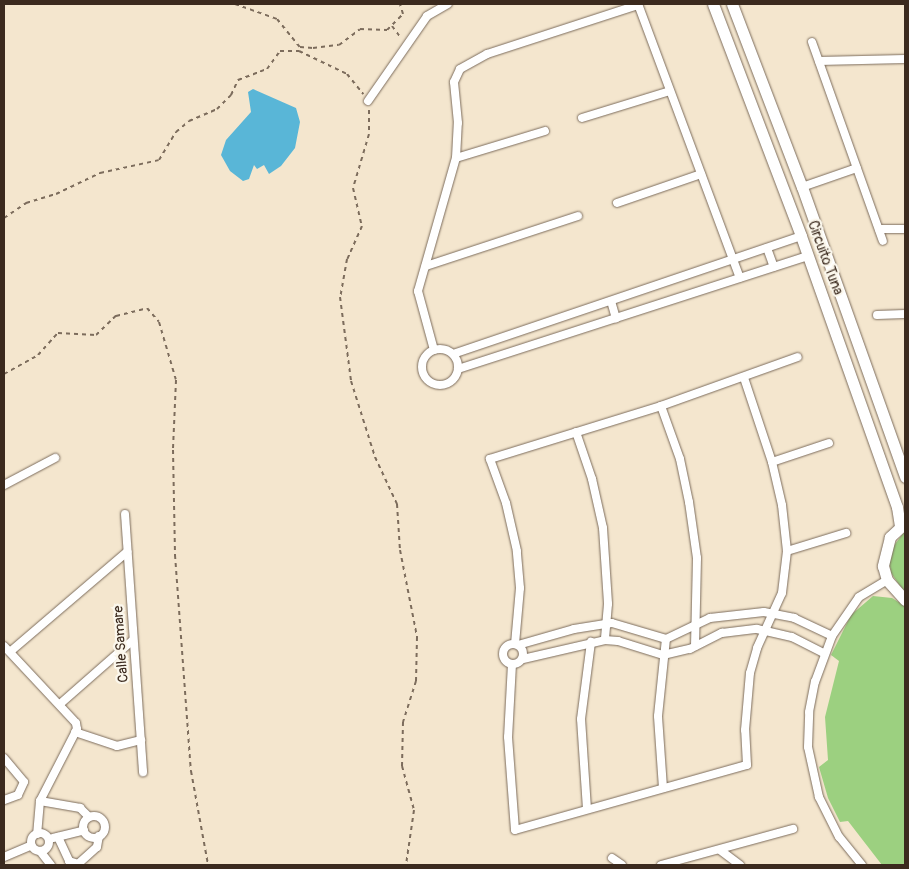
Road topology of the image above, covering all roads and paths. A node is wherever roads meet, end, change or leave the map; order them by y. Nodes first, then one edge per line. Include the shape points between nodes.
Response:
1 (199, 4) edge
2 (212, 4) edge
3 (235, 4) edge
4 (400, 4) edge
5 (448, 4) edge
6 (638, 4) edge
7 (713, 4) edge
8 (732, 4) edge
9 (392, 26) junction
10 (410, 41) junction
11 (812, 42) dead end
12 (300, 47) junction
13 (299, 51) junction
14 (905, 59) edge
15 (819, 61) junction
16 (670, 91) junction
17 (368, 100) junction
18 (582, 118) dead end
19 (545, 131) dead end
20 (456, 158) junction
21 (857, 168) junction
22 (701, 174) junction
23 (802, 187) junction
24 (616, 203) dead end
25 (578, 216) dead end
26 (4, 218) edge
27 (879, 229) junction
28 (905, 229) edge
29 (802, 236) junction
30 (883, 241) dead end
31 (768, 248) junction
32 (808, 256) junction
33 (734, 260) junction
34 (426, 266) junction
35 (774, 267) junction
36 (740, 278) junction
37 (611, 301) junction
38 (905, 314) edge
39 (877, 315) dead end
40 (616, 318) junction
41 (434, 350) junction
42 (453, 354) junction
43 (798, 357) dead end
44 (458, 369) junction
45 (4, 374) edge
46 (744, 378) junction
47 (661, 406) junction
48 (576, 432) junction
49 (829, 443) dead end
50 (55, 458) dead end
51 (772, 462) junction
52 (905, 477) edge
53 (4, 485) edge
54 (125, 514) dead end
55 (902, 524) edge
56 (846, 533) dead end
57 (787, 551) junction
58 (127, 552) junction
59 (887, 580) junction
60 (905, 600) edge
61 (773, 612) junction
62 (607, 624) junction
63 (696, 625) junction
64 (765, 630) junction
65 (832, 636) junction
66 (666, 639) junction
67 (133, 640) junction
68 (605, 640) junction
69 (591, 642) junction
70 (517, 644) junction
71 (4, 646) edge
72 (695, 646) junction
73 (11, 651) junction
74 (825, 654) junction
75 (663, 655) junction
76 (523, 659) junction
77 (512, 664) junction
78 (60, 704) junction
79 (76, 732) junction
80 (141, 740) junction
81 (4, 758) edge
82 (143, 772) dead end
83 (663, 788) junction
84 (4, 800) edge
85 (40, 801) junction
86 (587, 809) junction
87 (89, 818) junction
88 (793, 829) dead end
89 (84, 830) junction
90 (37, 834) junction
91 (99, 836) junction
92 (58, 837) junction
93 (49, 839) junction
94 (32, 845) junction
95 (720, 850) junction
96 (40, 851) junction
97 (4, 857) edge
98 (612, 858) dead end
99 (52, 865) edge
100 (208, 865) edge
101 (406, 865) edge
102 (622, 865) edge
103 (661, 865) edge
104 (740, 865) edge
105 (862, 865) edge

1 - 2 path
3 - 12 path via 277,19
4 - 9 path via 403,14
5 - 10 street via 433,11
6 - 16 street
6 - 20 street via 487,54 460,69 454,82 458,123
7 - 29 street, Circuito Tuna
8 - 23 street, Circuito Tuna
9 - 10 path via 394,32
9 - 12 path via 387,30 360,29 339,45
10 - 17 street
11 - 15 street
12 - 13 path
13 - 17 path via 346,74
13 - 26 path via 280,51 266,69 238,80 231,95 217,110 189,121 176,132 159,160 100,172 56,194 26,203
14 - 15 street
15 - 21 street
16 - 18 street
16 - 22 street
17 - 101 path via 369,134 353,188 362,226 347,259 340,297 351,381 375,458 397,504 400,550 417,637 416,681 403,722 402,766 414,810
19 - 20 street
20 - 34 street
21 - 23 street
21 - 27 street
22 - 24 street
22 - 33 street
23 - 52 street, Circuito Tuna
25 - 34 street
27 - 28 street
27 - 30 street
29 - 31 street
29 - 32 street, Circuito Tuna
31 - 33 street
31 - 35 street
32 - 35 street
32 - 55 street, Circuito Tuna
33 - 36 street
33 - 37 street
34 - 41 street via 418,291
35 - 36 street
36 - 40 street
37 - 40 street
37 - 42 street
38 - 39 street
40 - 44 street
41 - 42 street via 444,349
41 - 44 street via 425,356 421,365 426,380 446,385
42 - 44 street
43 - 46 street
45 - 100 path via 38,355 58,333 96,334 116,316 147,308 159,322 176,380 173,450 175,555 191,771
46 - 47 street
46 - 51 street
47 - 48 street
47 - 63 street via 680,459 689,502 697,558
48 - 62 street via 592,479 603,528 608,568
48 - 70 street via 490,459 506,503 517,551 520,588
49 - 51 street
50 - 53 street
51 - 57 street via 782,505
54 - 58 street, Calle Samare
55 - 59 street via 884,551
56 - 57 street
57 - 61 street via 782,593
58 - 67 street, Calle Samare
58 - 73 street
59 - 60 street
59 - 65 street via 859,596
61 - 63 street via 727,614
61 - 64 street
61 - 65 street via 810,624
62 - 66 street via 629,626
62 - 68 street
62 - 70 street
63 - 66 street
63 - 72 street
64 - 72 street via 722,633
64 - 74 street via 792,637
64 - 83 street via 757,648 746,702 747,765
65 - 74 street
66 - 75 street
67 - 78 street
67 - 80 street, Calle Samare
68 - 69 street
68 - 75 street via 618,640
69 - 76 street
69 - 86 street via 582,719
70 - 76 street via 523,650
70 - 77 street via 508,645 503,654
71 - 73 street
72 - 75 street
73 - 78 street
74 - 105 street via 809,712 808,747 822,804 847,849
75 - 83 street via 658,734
76 - 77 street
77 - 86 street via 508,737 515,830
78 - 79 street via 76,724
79 - 80 street via 117,746
79 - 85 street
80 - 82 street, Calle Samare
81 - 84 street via 24,782 18,795
83 - 86 street
85 - 87 street via 80,808
85 - 90 street
87 - 89 street via 84,823
87 - 91 street via 96,816 103,820 105,827
88 - 95 street
89 - 91 street via 92,838
89 - 92 street
90 - 93 street via 44,834
90 - 94 street via 32,838
91 - 92 street via 97,847 78,864 69,861
92 - 93 street
93 - 96 street via 48,846
94 - 96 street
94 - 97 street
95 - 103 street
95 - 104 street
96 - 99 street
98 - 102 street

